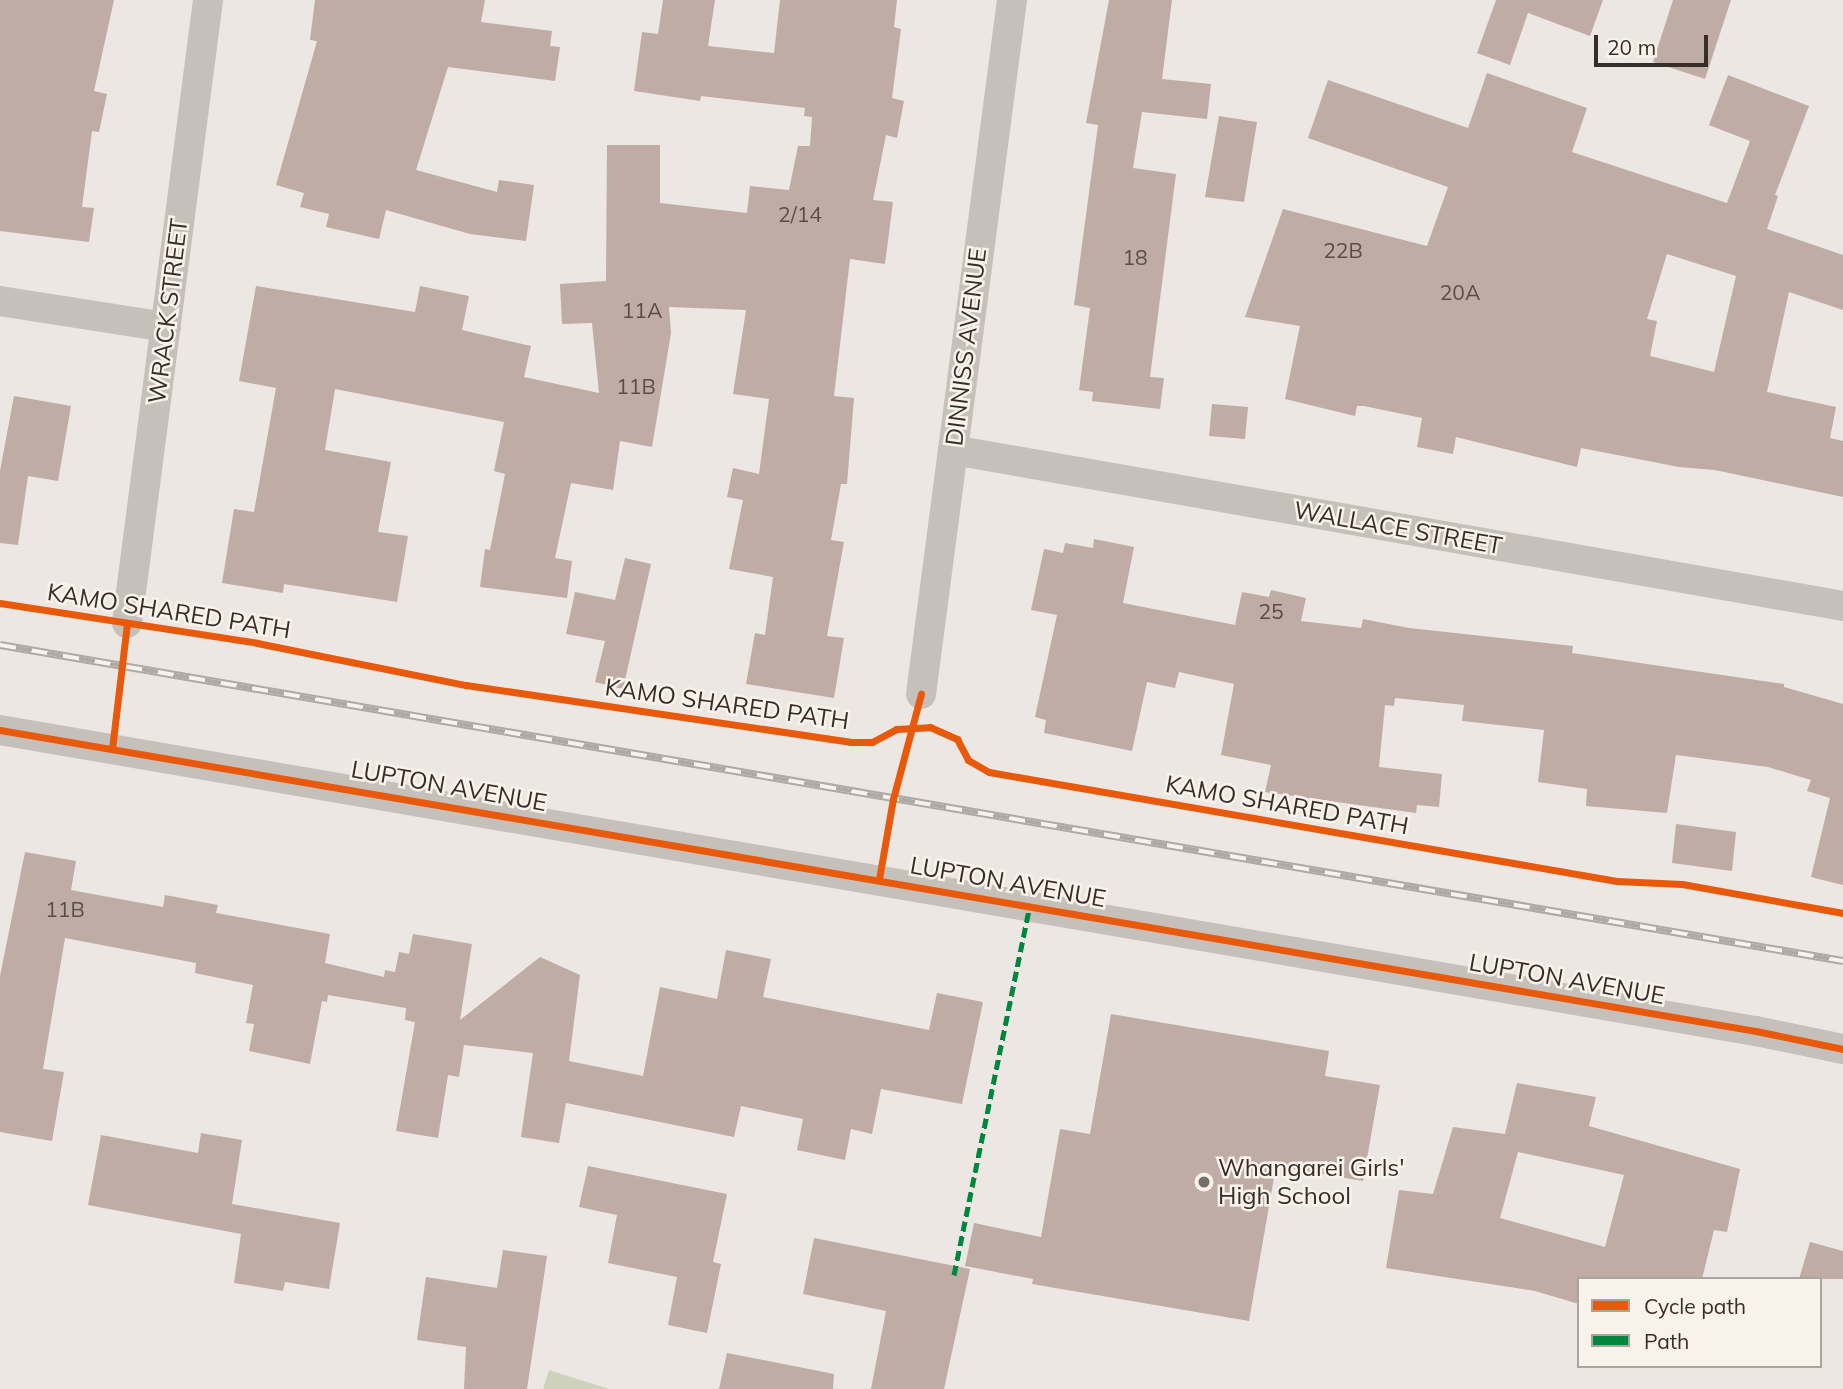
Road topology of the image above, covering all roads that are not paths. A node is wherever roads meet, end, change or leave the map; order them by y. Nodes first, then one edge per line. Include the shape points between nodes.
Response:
1 (208, 0) edge
2 (1012, 0) edge
3 (0, 301) edge
4 (166, 327) junction
5 (953, 450) junction
6 (1843, 606) edge
7 (127, 622) dead end
8 (921, 694) dead end
9 (0, 730) edge
10 (1843, 1049) edge

1 - 4 street, WRACK STREET
2 - 5 street, DINNISS AVENUE
3 - 4 street
4 - 7 street, WRACK STREET
5 - 6 street, WALLACE STREET
5 - 8 street, DINNISS AVENUE
9 - 10 street, LUPTON AVENUE

